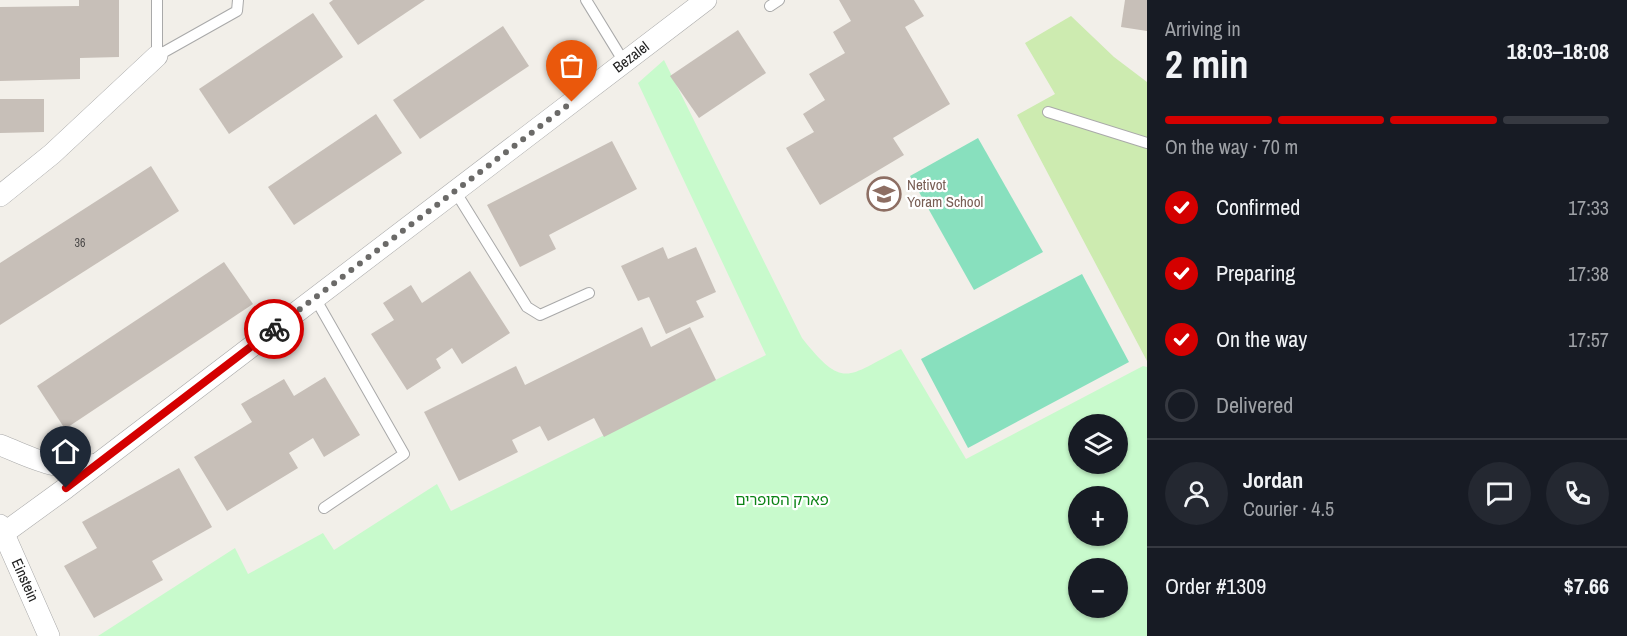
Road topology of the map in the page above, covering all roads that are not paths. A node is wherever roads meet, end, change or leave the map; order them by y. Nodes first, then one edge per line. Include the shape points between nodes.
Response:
1 (157, 0) edge
2 (238, 0) edge
3 (586, 0) edge
4 (706, 0) edge
5 (157, 56) junction
6 (624, 62) junction
7 (1048, 112) dead end
8 (1147, 143) edge
9 (455, 191) junction
10 (0, 196) edge
11 (590, 293) dead end
12 (315, 298) junction
13 (0, 446) edge
14 (98, 464) junction
15 (324, 508) dead end
16 (2, 529) edge
17 (49, 636) edge

1 - 5 lane
2 - 5 lane via 237,11
3 - 6 lane
4 - 6 street, Bezalel
5 - 10 street via 52,154
6 - 9 street, Bezalel
7 - 8 lane
9 - 11 lane via 527,307 540,315
9 - 12 street, Bezalel
12 - 14 street, Bezalel
12 - 15 lane via 404,454
13 - 14 street, Bezalel via 72,469
14 - 16 street, Bezalel
16 - 17 street, Einstein

